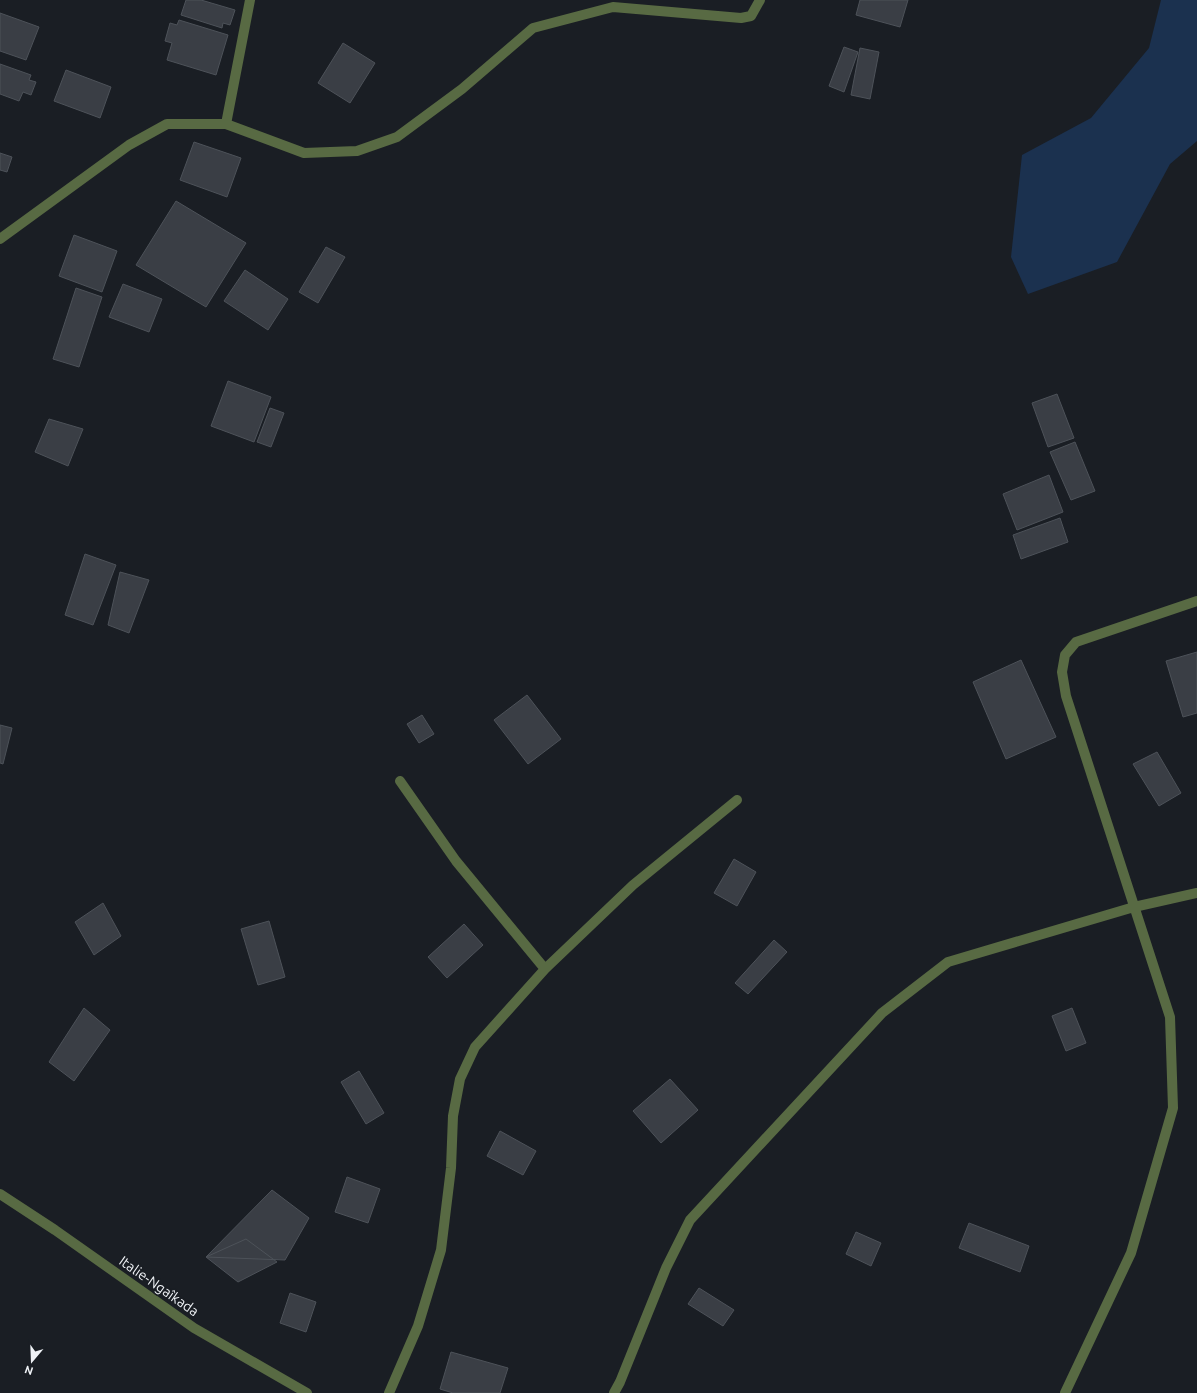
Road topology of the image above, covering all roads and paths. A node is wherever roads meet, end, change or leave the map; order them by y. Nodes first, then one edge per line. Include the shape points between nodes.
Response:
1 (250, 0) edge
2 (760, 0) edge
3 (226, 124) junction
4 (0, 239) edge
5 (1197, 601) edge
6 (400, 781) dead end
7 (737, 800) dead end
8 (1197, 894) edge
9 (1134, 906) junction
10 (545, 969) junction
11 (0, 1194) edge
12 (307, 1393) edge
13 (389, 1393) edge
14 (614, 1393) edge
15 (1065, 1393) edge

1 - 3 street
2 - 3 street via 751,16 741,18 613,7 533,28 462,89 397,137 357,151 304,153
3 - 4 street via 167,124 129,145
5 - 9 street via 1076,642 1065,655 1062,672 1066,696
6 - 10 street via 456,861
7 - 10 street via 633,885
8 - 9 street
9 - 14 street via 948,962 882,1013 690,1220 666,1268
9 - 15 street via 1170,1017 1173,1108 1131,1253
10 - 13 street via 475,1047 460,1079 453,1116 451,1168 441,1250 418,1326
11 - 12 street, Italie-Ngaîkada via 194,1328

